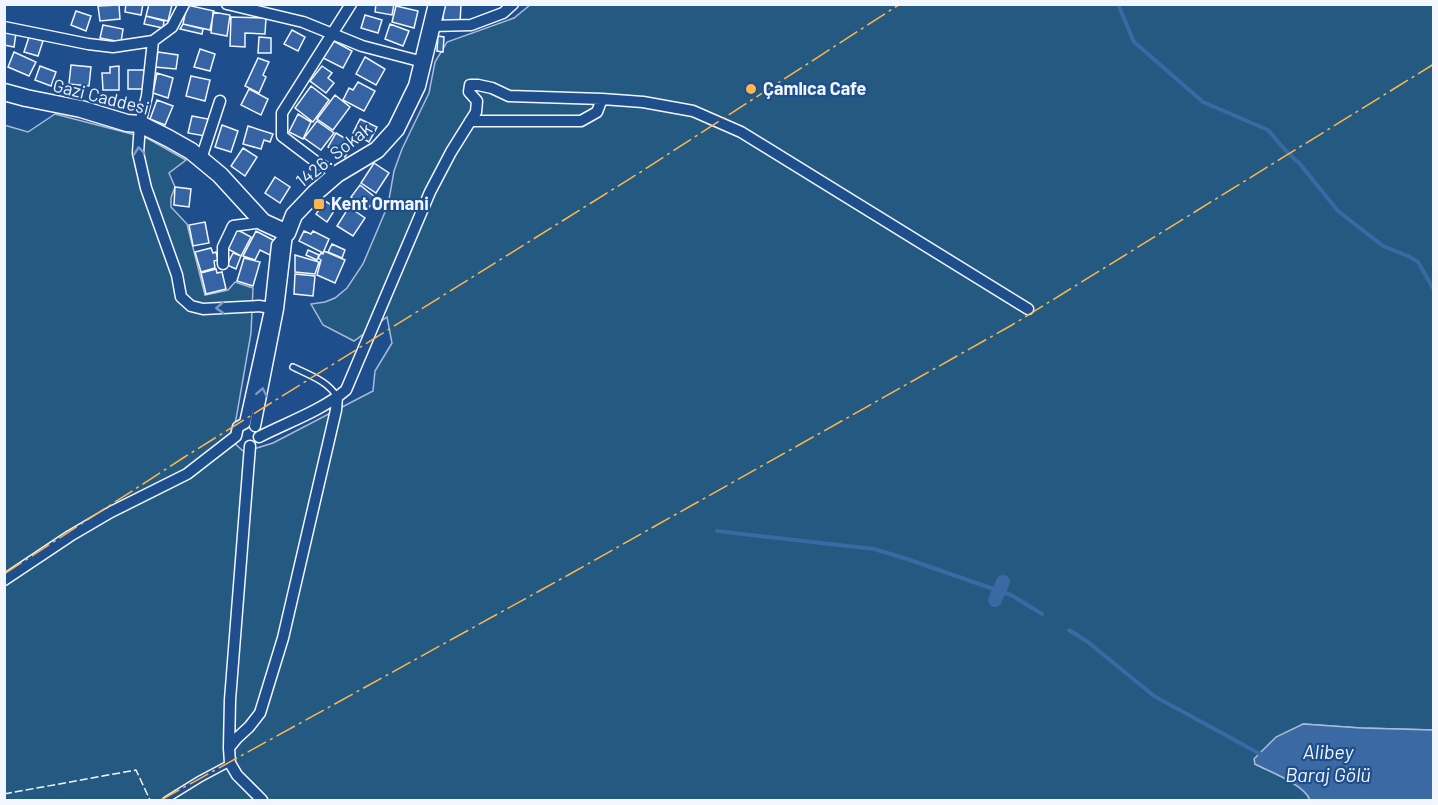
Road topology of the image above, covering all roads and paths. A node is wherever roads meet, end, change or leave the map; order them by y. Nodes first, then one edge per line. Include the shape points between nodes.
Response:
1 (184, 4) edge
2 (227, 4) edge
3 (351, 4) edge
4 (436, 4) edge
5 (513, 4) edge
6 (261, 8) edge
7 (432, 26) junction
8 (4, 27) edge
9 (332, 33) junction
10 (153, 41) junction
11 (423, 62) junction
12 (4, 92) edge
13 (602, 99) junction
14 (220, 101) dead end
15 (470, 121) junction
16 (140, 124) junction
17 (201, 159) junction
18 (337, 174) junction
19 (263, 222) junction
20 (287, 233) junction
21 (223, 264) dead end
22 (274, 308) junction
23 (1028, 309) dead end
24 (293, 367) dead end
25 (338, 397) junction
26 (250, 424) junction
27 (236, 436) junction
28 (260, 437) junction
29 (250, 446) junction
30 (4, 580) edge
31 (228, 748) junction
32 (230, 763) junction
33 (250, 796) edge
34 (166, 801) edge
35 (262, 801) edge

1 - 10 street via 172,27
2 - 6 street
3 - 9 street
4 - 7 street, 1426. Sokak
5 - 7 street via 503,13 471,25
6 - 9 street
7 - 11 street, 1426. Sokak
8 - 10 street via 113,47
9 - 11 street via 362,46
9 - 18 street via 282,113 281,126 282,136
10 - 16 street
11 - 18 street, 1426. Sokak via 417,86 396,129 377,150
12 - 16 street, Gazi Caddesi
13 - 15 street via 597,112 581,121
13 - 15 street via 509,96 492,87 470,85 469,92 477,101
13 - 23 street via 693,111 741,132
14 - 17 street
15 - 25 street via 430,192 346,390
16 - 17 street, Gazi Caddesi
22 -> 16 street via 203,309 191,306 181,297 141,169
17 - 19 street, Gazi Caddesi via 228,182
18 - 20 street, 1426. Sokak via 294,215
19 - 20 street, Gazi Caddesi
19 - 21 street via 233,226 223,248
20 - 22 street via 277,245
22 - 26 street
24 - 25 lane via 323,382
25 - 28 street
25 - 31 street via 283,638 260,713
26 - 27 street via 238,428
26 - 28 street
27 - 29 street via 241,444
27 - 30 street via 187,474 111,512
28 - 29 street
29 - 31 street
31 - 32 street
32 - 33 street
32 - 34 lane
33 - 35 street

